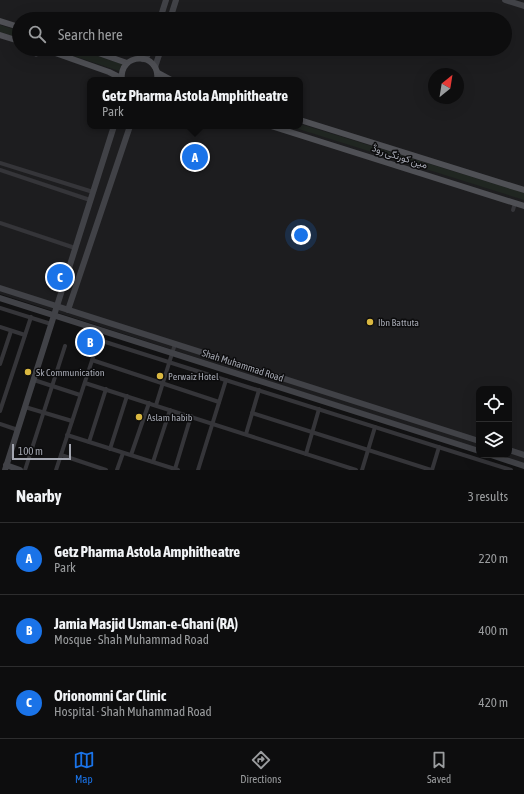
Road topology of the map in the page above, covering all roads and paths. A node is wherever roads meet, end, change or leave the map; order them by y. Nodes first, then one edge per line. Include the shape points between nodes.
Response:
1 (166, 0) edge
2 (176, 0) edge
3 (505, 0) edge
4 (524, 6) edge
5 (162, 12) edge
6 (172, 12) edge
7 (0, 21) edge
8 (12, 25) edge
9 (0, 35) edge
10 (12, 39) edge
11 (64, 56) edge
12 (107, 56) edge
13 (147, 56) edge
14 (159, 56) edge
15 (143, 59) junction
16 (127, 63) junction
17 (156, 70) junction
18 (118, 77) edge
19 (122, 77) edge
20 (157, 77) edge
21 (166, 77) edge
22 (303, 121) edge
23 (113, 129) edge
24 (129, 129) edge
25 (281, 129) edge
26 (0, 163) edge
27 (0, 170) edge
28 (49, 178) junction
29 (46, 186) junction
30 (524, 190) edge
31 (93, 192) junction
32 (90, 200) junction
33 (515, 203) junction
34 (524, 206) edge
35 (513, 210) dead end
36 (0, 223) edge
37 (75, 248) junction
38 (0, 288) edge
39 (0, 298) edge
40 (57, 306) junction
41 (0, 308) edge
42 (68, 310) junction
43 (54, 315) junction
44 (31, 317) junction
45 (51, 324) junction
46 (0, 327) edge
47 (102, 330) junction
48 (11, 331) junction
49 (25, 335) junction
50 (99, 340) junction
51 (175, 344) junction
52 (65, 346) dead end
53 (173, 353) junction
54 (92, 360) junction
55 (170, 362) junction
56 (0, 364) edge
57 (34, 380) junction
58 (226, 380) junction
59 (85, 383) junction
60 (163, 383) junction
61 (52, 386) junction
62 (106, 389) junction
63 (259, 390) junction
64 (319, 390) junction
65 (80, 395) junction
66 (127, 396) junction
67 (316, 399) junction
68 (219, 402) junction
69 (149, 403) junction
70 (156, 405) junction
71 (25, 407) junction
72 (319, 409) junction
73 (170, 410) junction
74 (0, 411) edge
75 (43, 412) junction
76 (252, 413) junction
77 (191, 416) junction
78 (72, 421) junction
79 (212, 423) junction
80 (0, 424) edge
81 (375, 427) junction
82 (18, 430) junction
83 (312, 432) junction
84 (246, 434) junction
85 (67, 435) junction
86 (476, 440) edge
87 (90, 442) junction
88 (439, 447) junction
89 (110, 448) junction
90 (368, 450) junction
91 (476, 450) edge
92 (512, 451) edge
93 (123, 452) junction
94 (306, 454) junction
95 (60, 455) junction
96 (131, 455) junction
97 (524, 455) edge
98 (500, 458) edge
99 (153, 462) junction
100 (494, 465) junction
101 (524, 466) edge
102 (5, 468) edge
103 (350, 469) edge
104 (20, 470) edge
105 (24, 470) edge
106 (56, 470) edge
107 (106, 470) edge
108 (117, 470) edge
109 (176, 470) edge
110 (198, 470) edge
111 (356, 470) edge
112 (362, 470) edge
113 (431, 470) edge
114 (492, 470) edge
115 (511, 470) edge

1 - 5 street
2 - 6 street
3 - 4 street
7 - 8 main road
9 - 10 main road
11 - 18 main road
12 - 16 main road
13 - 15 street
14 - 17 street
15 - 16 main road
15 - 17 main road via 149,61
16 - 19 main road
17 - 20 main road
17 - 21 main road
22 - 30 main road, مین کورنگی روڈ
23 - 31 street
24 - 42 street
25 - 33 main road, مین کورنگی روڈ
26 - 28 street
27 - 29 street
28 - 29 street
28 - 31 street
29 - 32 street
31 - 32 street
32 - 37 street
33 - 34 main road, مین کورنگی روڈ
33 - 35 street
36 - 37 street
37 - 40 street
38 - 40 street, Shah Muhammad Road
39 - 43 street, Shah Muhammad Road
40 - 42 street, Shah Muhammad Road
40 - 43 street
41 - 44 street
42 - 43 street
42 - 51 street, Shah Muhammad Road
43 - 45 street
43 - 47 street, Shah Muhammad Road
44 - 45 street
44 - 49 street
45 - 57 street
46 - 48 street
47 - 50 street
47 - 53 street, Shah Muhammad Road
48 - 49 street
48 - 56 street
49 - 74 street
50 - 54 street
50 - 55 street
51 - 53 street
51 - 64 street, Shah Muhammad Road
52 - 61 street
53 - 55 street
53 - 67 street, Shah Muhammad Road
54 - 59 street
54 - 60 street
55 - 58 street
55 - 60 street
57 - 61 street
57 - 71 street
58 - 63 street
58 - 68 street
59 - 62 street
59 - 65 street
60 - 68 street
60 - 70 street
61 - 65 street
61 - 75 street
62 - 66 street
62 - 87 street
63 - 72 street
63 - 76 street
64 - 67 street
64 - 86 street, Shah Muhammad Road
65 - 78 street
66 - 69 street
66 - 89 street
67 - 91 street, Shah Muhammad Road
68 - 79 street
69 - 70 street
69 - 96 street
70 - 73 street
71 - 75 street
71 - 82 street
72 - 81 street
72 - 83 street
73 - 77 street
73 - 99 street
75 - 78 street
75 - 105 street
76 - 83 street
76 - 84 street
77 - 79 street
77 - 109 street
78 - 85 street
79 - 84 street
79 - 110 street
80 - 82 street
81 - 88 street
81 - 90 street
82 - 102 street
83 - 90 street
83 - 94 street
84 - 94 street
85 - 87 street
85 - 95 street
87 - 89 street
88 - 100 street
88 - 113 street
89 - 93 street
90 - 112 street
90 - 113 street
92 - 97 street
93 - 96 street
93 - 108 street
94 - 103 street
95 - 106 street
95 - 107 street
96 - 99 street
98 - 101 street
99 - 109 street
100 - 114 street
100 - 115 street
102 - 104 street
103 - 111 street

